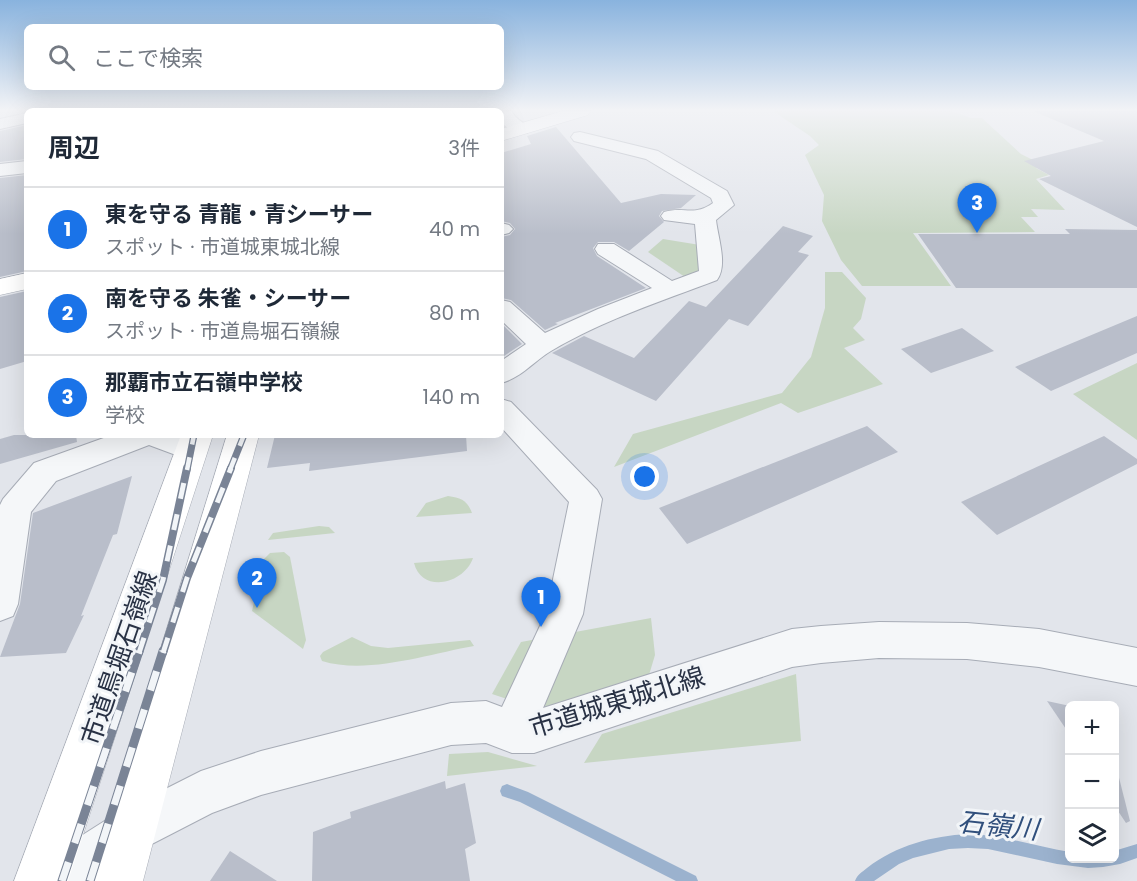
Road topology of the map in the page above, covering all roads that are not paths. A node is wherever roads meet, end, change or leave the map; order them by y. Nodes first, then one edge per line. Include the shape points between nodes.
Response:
1 (592, 152) edge
2 (640, 152) edge
3 (597, 159) dead end
4 (24, 167) edge
5 (0, 170) edge
6 (671, 216) dead end
7 (705, 218) junction
8 (606, 249) dead end
9 (24, 282) edge
10 (0, 287) edge
11 (672, 291) junction
12 (504, 310) edge
13 (542, 345) junction
14 (504, 372) edge
15 (504, 412) edge
16 (136, 438) edge
17 (242, 438) edge
18 (181, 440) edge
19 (8, 510) edge
20 (0, 604) edge
21 (1137, 667) edge
22 (512, 732) junction
23 (130, 831) junction
24 (40, 881) edge
25 (54, 881) edge
26 (116, 881) edge

1 - 3 street
2 - 7 street via 720,195 724,205
4 - 5 street
6 - 7 street
7 - 11 street via 710,275
8 - 11 street
9 - 10 street
11 - 13 street via 607,314
12 - 13 street
13 - 14 street
15 - 22 street via 586,499 564,614
16 - 19 street via 45,471
17 - 23 street
18 - 24 street, 市道鳥堀石嶺線
19 - 20 street
21 - 22 street, 市道城東城北線 via 1026,646 958,641 832,642 792,648 534,732
22 - 23 street, 市道城東城北線 via 486,722 451,724 261,773 201,794
23 - 25 street, 市道城東城北線
23 - 26 street

